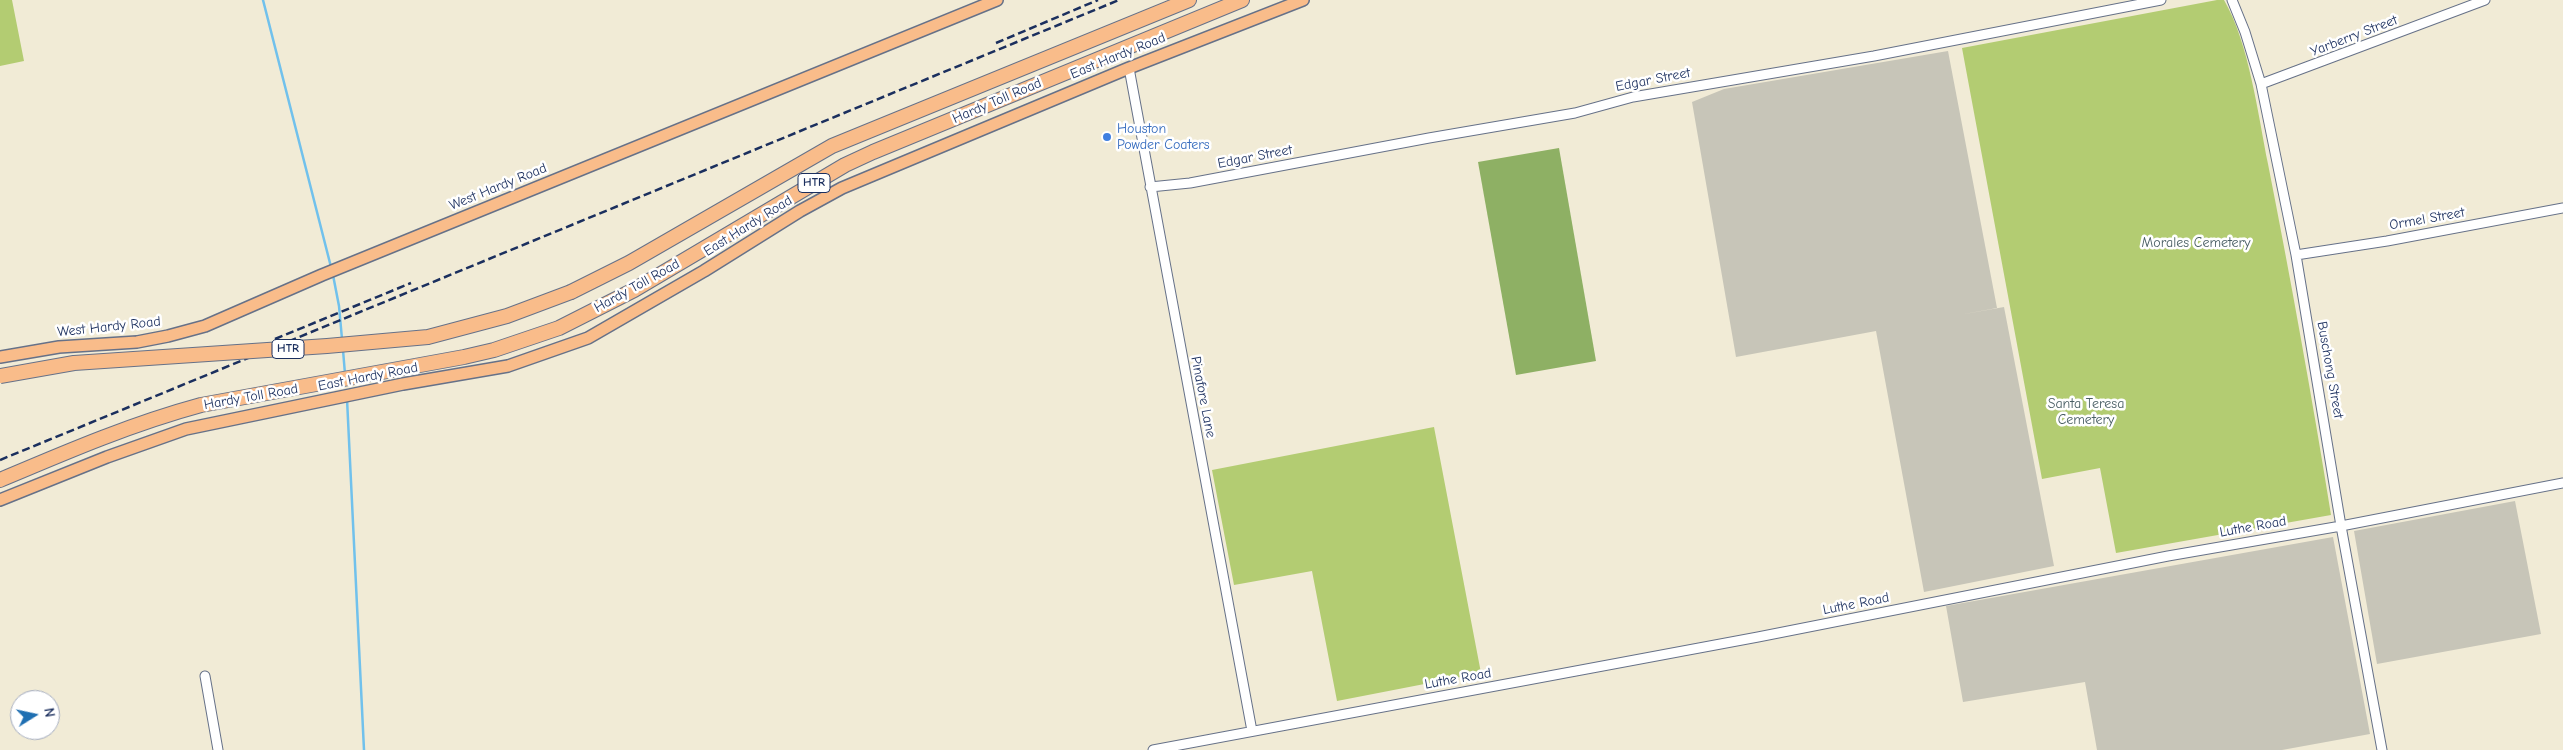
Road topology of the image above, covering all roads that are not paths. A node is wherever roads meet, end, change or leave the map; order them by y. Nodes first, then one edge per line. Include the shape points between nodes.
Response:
1 (997, 0) edge
2 (1189, 0) edge
3 (1242, 0) edge
4 (1303, 0) edge
5 (2161, 0) edge
6 (2232, 0) edge
7 (2485, 0) edge
8 (1129, 68) junction
9 (2261, 84) junction
10 (1150, 186) junction
11 (2563, 208) edge
12 (2296, 254) junction
13 (0, 357) edge
14 (0, 376) edge
15 (0, 480) edge
16 (2563, 483) edge
17 (0, 500) edge
18 (2341, 526) junction
19 (205, 676) dead end
20 (1252, 731) junction
21 (218, 750) edge
22 (1153, 750) edge
23 (2382, 750) edge

1 - 13 main road, West Hardy Road via 322,275 205,326 137,342 59,347
2 - 14 highway, Hardy Toll Road / HTR, bridge via 832,146 629,263 571,292 507,316 428,337 74,363
3 - 15 highway, Hardy Toll Road / HTR via 845,165 634,290 559,328 494,350 174,413 111,434
4 - 8 main road, East Hardy Road
5 - 10 street, Edgar Street via 1874,56 1633,97 1575,114 1190,183
6 - 9 street, Buschong Street
7 - 9 street, Yarberry Street
8 - 10 street, Pinafore Lane
8 - 17 main road, East Hardy Road via 842,188 588,338 508,366 186,429
9 - 12 street, Buschong Street
10 - 20 street, Pinafore Lane
11 - 12 street, Ormel Street via 2387,241
12 - 18 street, Buschong Street
16 - 18 street, Luthe Road
18 - 20 street, Luthe Road via 2168,556
18 - 23 street, Buschong Street
19 - 21 street
20 - 22 street, Luthe Road

